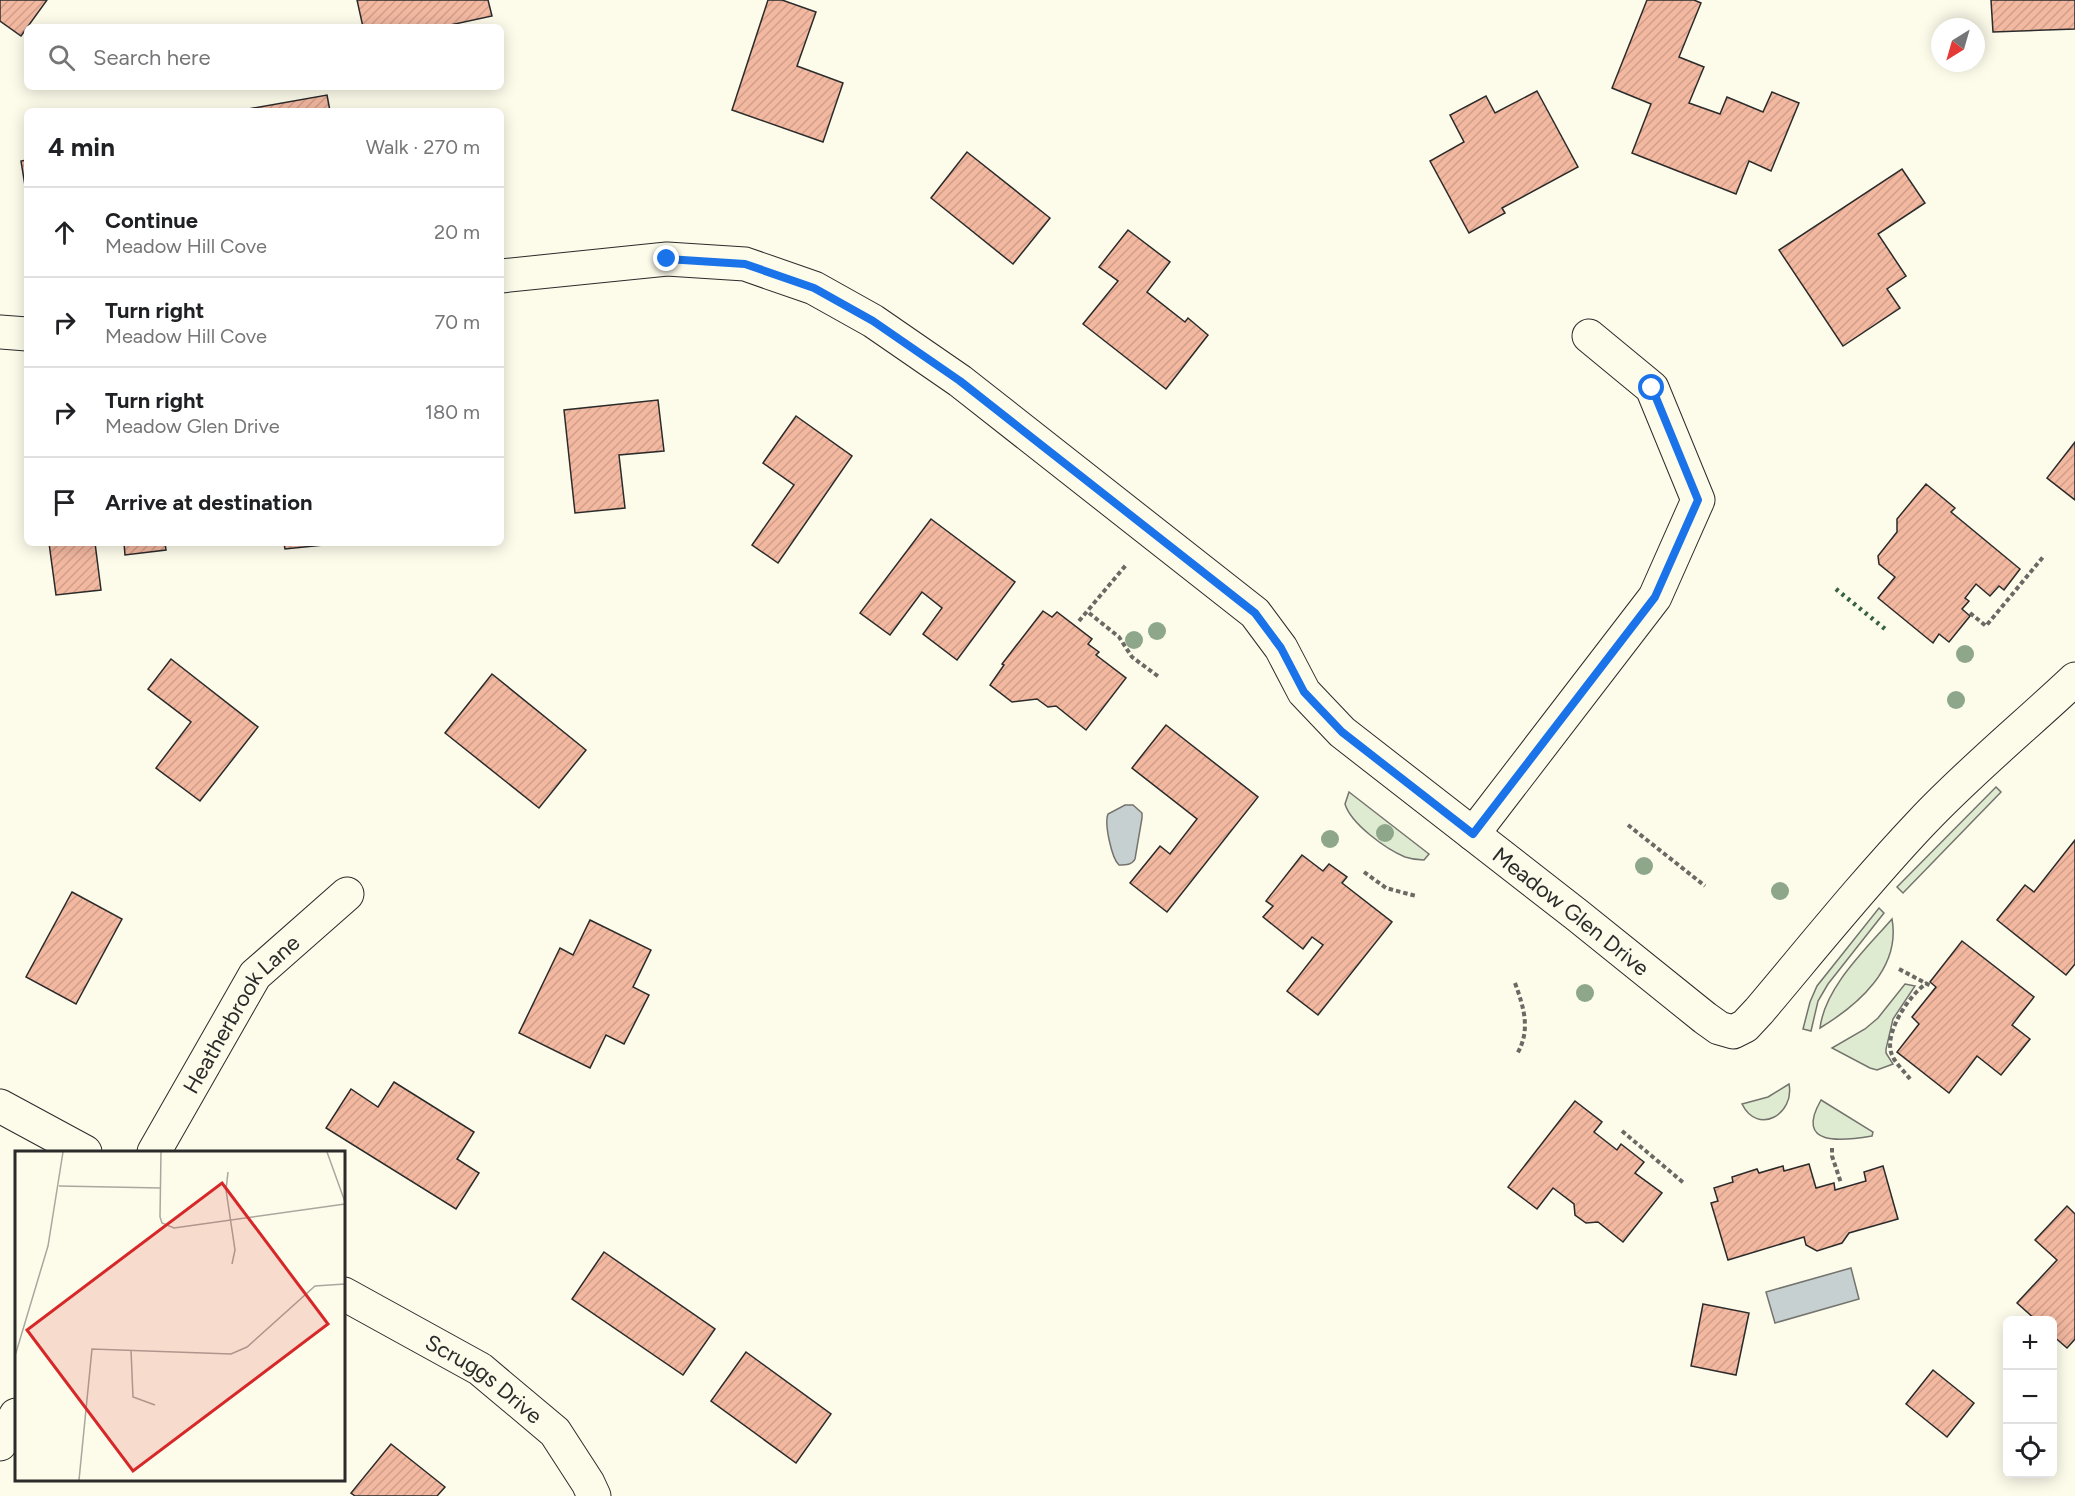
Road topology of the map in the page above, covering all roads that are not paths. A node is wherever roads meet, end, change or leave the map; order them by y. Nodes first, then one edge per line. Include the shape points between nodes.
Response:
1 (504, 276) edge
2 (0, 332) edge
3 (24, 334) edge
4 (1589, 336) dead end
5 (2075, 679) edge
6 (1473, 834) junction
7 (347, 894) dead end
8 (0, 1107) edge
9 (83, 1151) edge
10 (155, 1151) edge
11 (345, 1295) edge
12 (15, 1417) edge
13 (0, 1444) edge
14 (594, 1496) edge

1 - 6 street, Meadow Glen Drive via 667,259 745,264 814,288 873,321 960,381 1255,613 1281,648 1304,692 1323,715
2 - 3 street
4 - 6 street via 1652,388 1698,500 1655,597
5 - 6 street, Meadow Glen Drive via 1923,821 1759,1011 1733,1032 1705,1018
7 - 10 street, Heatherbrook Lane via 255,975
8 - 9 street
11 - 14 street, Scruggs Drive via 480,1369 555,1432
12 - 13 street

